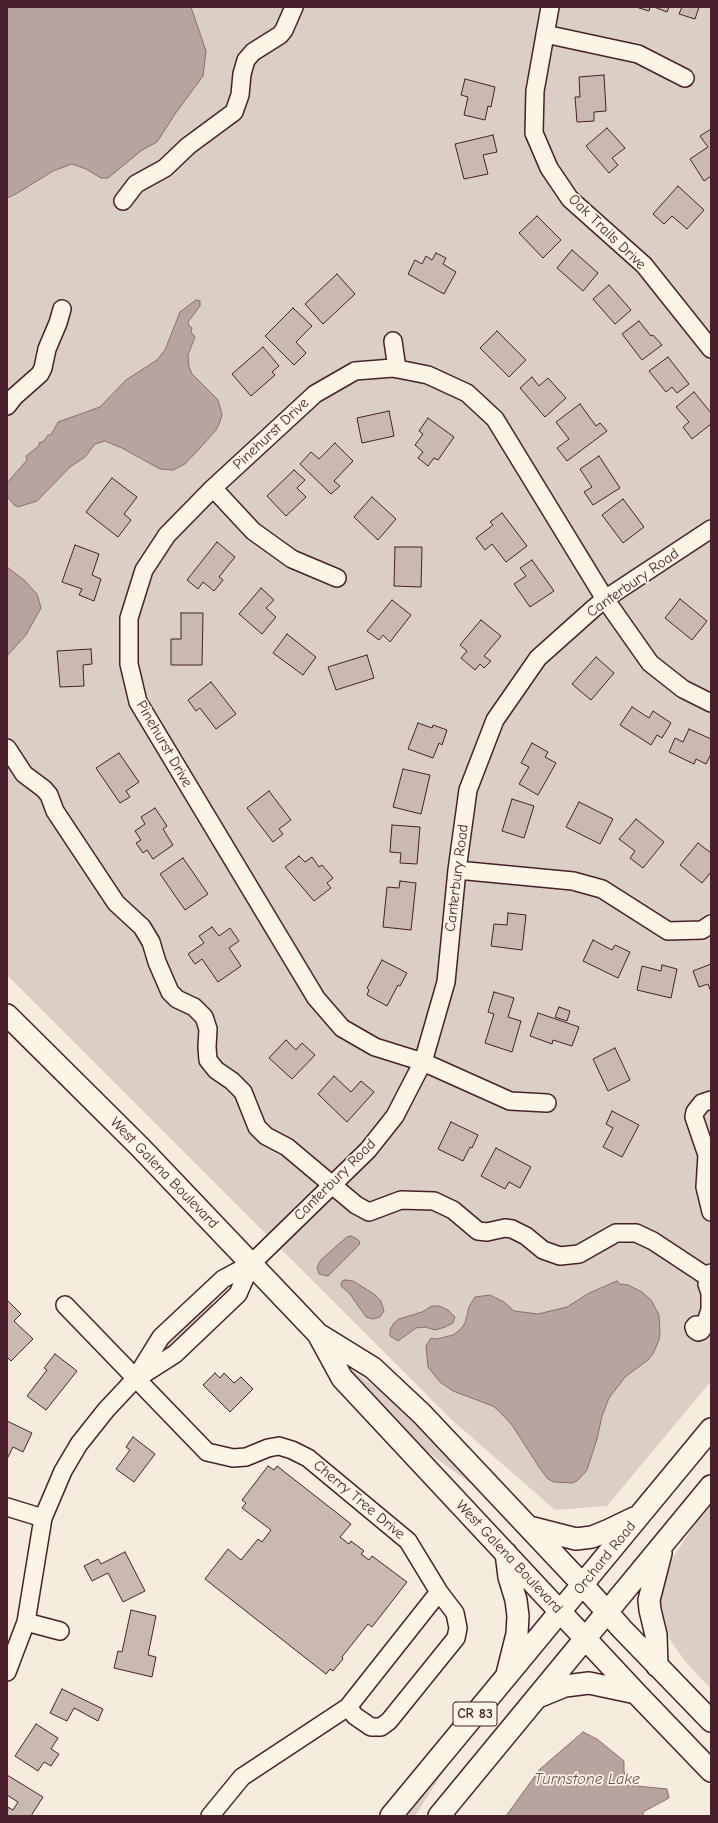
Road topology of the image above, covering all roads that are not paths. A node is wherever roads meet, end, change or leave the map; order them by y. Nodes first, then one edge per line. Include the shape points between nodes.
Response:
1 (294, 7) edge
2 (550, 7) edge
3 (545, 34) junction
4 (685, 78) dead end
5 (123, 201) dead end
6 (62, 309) dead end
7 (393, 341) dead end
8 (711, 349) edge
9 (397, 369) junction
10 (7, 406) edge
11 (213, 488) junction
12 (711, 529) edge
13 (336, 578) dead end
14 (605, 599) junction
15 (711, 703) edge
16 (7, 748) edge
17 (456, 870) junction
18 (711, 924) edge
19 (7, 1015) edge
20 (422, 1062) junction
21 (711, 1100) edge
22 (547, 1103) dead end
23 (332, 1185) junction
24 (711, 1212) edge
25 (251, 1264) junction
26 (710, 1274) edge
27 (65, 1305) dead end
28 (705, 1325) dead end
29 (318, 1334) junction
30 (135, 1379) junction
31 (711, 1429) edge
32 (711, 1486) edge
33 (7, 1507) edge
34 (642, 1514) junction
35 (43, 1518) junction
36 (529, 1527) junction
37 (664, 1544) junction
38 (506, 1553) junction
39 (584, 1584) junction
40 (439, 1592) junction
41 (607, 1612) junction
42 (560, 1613) junction
43 (26, 1622) junction
44 (60, 1631) dead end
45 (585, 1638) junction
46 (657, 1666) junction
47 (7, 1672) edge
48 (507, 1676) junction
49 (636, 1693) junction
50 (536, 1698) junction
51 (348, 1706) junction
52 (711, 1721) edge
53 (711, 1771) edge
54 (210, 1816) edge
55 (391, 1816) edge
56 (439, 1816) edge

1 - 5 street via 280,35 253,52 246,60 240,95 234,112 188,146 168,165 136,184
2 - 3 street, Oak Trails Drive
3 - 4 street via 638,54
3 - 8 street, Oak Trails Drive via 535,91 534,133 548,168 570,199 644,265
6 - 10 street via 40,374
7 - 9 street
9 - 11 street, Pinehurst Drive via 355,372 315,394
9 - 14 street, Pinehurst Drive via 428,376 466,393 495,419
11 - 13 street via 253,531 292,558
11 - 20 street, Pinehurst Drive via 167,535 144,570 129,618 129,664 138,702 316,998 342,1028 375,1047
12 - 14 street, Canterbury Road
14 - 15 street, Pinehurst Drive via 650,663 683,689
14 - 17 street, Canterbury Road via 538,658 495,720 468,790
16 - 23 street via 24,774 44,788 49,795 60,818 116,903 142,927 151,942 156,962 170,992 177,999 194,1007 204,1018 208,1029 207,1054 210,1064 243,1092 257,1127 262,1133 287,1147
17 - 18 street via 573,881 602,889 668,931 702,930
17 - 20 street, Canterbury Road via 446,982
19 - 25 main road, West Galena Boulevard via 140,1147
20 - 22 street, Pinehurst Drive via 510,1101
20 - 23 street, Canterbury Road via 395,1116 368,1150
21 - 24 street via 697,1108 694,1117 707,1155 705,1187
23 - 25 street, Canterbury Road
23 - 26 street via 356,1205 369,1212 400,1200 434,1201 453,1210 478,1231 512,1229 526,1236 543,1250 560,1256 579,1254 616,1234 636,1233 653,1241 703,1274
25 - 29 main road, West Galena Boulevard
25 - 30 street, Canterbury Road via 223,1279 161,1337
26 - 28 street via 707,1284 710,1310
27 - 30 street, Cherry Tree Drive
29 - 36 main road, West Galena Boulevard via 373,1368 422,1414
29 - 38 main road, West Galena Boulevard via 342,1378
30 - 35 street, Canterbury Road via 79,1444 63,1471
30 - 40 street, Cherry Tree Drive via 207,1452 233,1458 246,1457 279,1446 308,1458 408,1541
31 - 34 main road, Orchard Road / CR 83
32 - 37 main road, CR 83
33 - 35 street
34 - 36 main road via 592,1537 576,1539
34 - 39 main road, Orchard Road / CR 83
35 - 43 street, Canterbury Road
36 - 39 main road, West Galena Boulevard
37 - 41 main road, CR 83
37 - 46 main road via 649,1600 656,1635
38 - 42 main road, West Galena Boulevard
38 - 48 main road via 518,1616 517,1634
39 - 41 main road, West Galena Boulevard
39 - 42 main road, Orchard Road / CR 83
40 - 51 street
40 - 51 street, Cherry Tree Drive via 455,1613 458,1628 456,1638 389,1721 381,1727 371,1727 355,1716
41 - 45 main road, CR 83
41 - 46 main road, West Galena Boulevard
42 - 45 main road, West Galena Boulevard
42 - 48 main road, Orchard Road / CR 83
43 - 44 street
43 - 47 street, Canterbury Road
45 - 49 main road, West Galena Boulevard
45 - 50 main road, CR 83
46 - 52 main road, West Galena Boulevard
48 - 55 main road, Orchard Road / CR 83
49 - 50 main road via 589,1683 565,1686
49 - 53 main road, West Galena Boulevard
50 - 56 main road, CR 83
51 - 54 street via 242,1777

